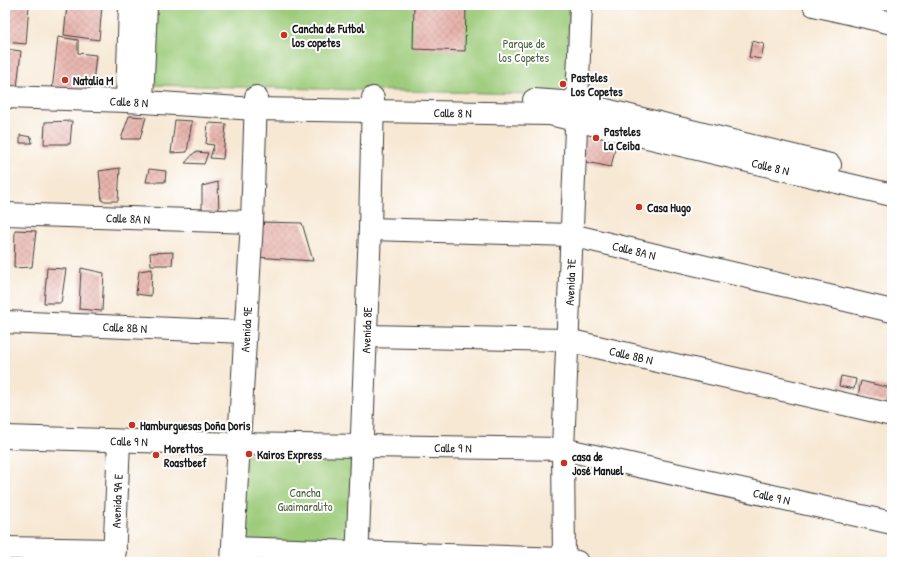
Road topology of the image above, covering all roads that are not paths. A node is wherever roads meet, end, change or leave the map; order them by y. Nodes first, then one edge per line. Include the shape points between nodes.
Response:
1 (130, 5) edge
2 (146, 5) edge
3 (581, 5) edge
4 (814, 5) edge
5 (892, 23) edge
6 (5, 97) edge
7 (135, 98) junction
8 (256, 103) junction
9 (373, 105) junction
10 (577, 112) junction
11 (892, 180) edge
12 (892, 195) edge
13 (5, 214) edge
14 (252, 222) junction
15 (370, 229) junction
16 (571, 235) junction
17 (892, 311) edge
18 (5, 322) edge
19 (245, 332) junction
20 (366, 336) junction
21 (567, 340) junction
22 (892, 415) edge
23 (5, 437) edge
24 (119, 441) junction
25 (239, 444) junction
26 (362, 446) junction
27 (563, 449) junction
28 (892, 523) edge
29 (5, 548) edge
30 (232, 555) edge
31 (115, 556) edge
32 (357, 557) edge
33 (570, 560) edge

1 - 7 street
2 - 7 street
3 - 10 street, Avenida 7E
4 - 5 street
6 - 7 street, Calle 8 N
7 - 8 street, Calle 8 N
8 - 9 street, Calle 8 N
8 - 14 street, Avenida 9E
9 - 10 street, Calle 8 N via 550,114
9 - 15 street, Avenida 8E
10 - 11 street, Calle 8 N
10 - 12 street, Calle 8 N
10 - 16 street, Avenida 7E
13 - 14 street, Calle 8A N
14 - 19 street, Avenida 9E
15 - 16 street, Calle 8A N
15 - 20 street, Avenida 8E
16 - 17 street, Calle 8A N
16 - 21 street, Avenida 7E
18 - 19 street, Calle 8B N
19 - 25 street, Avenida 9E
20 - 21 street, Calle 8B N
20 - 26 street, Avenida 8E
21 - 22 street, Calle 8B N
21 - 27 street, Avenida 7E
23 - 24 street, Calle 9 N
24 - 25 street, Calle 9 N
24 - 31 street, Avenida 9A E
25 - 26 street, Calle 9 N
25 - 30 street, Avenida 9E
26 - 27 street, Calle 9 N
26 - 32 street, Avenida 8E
27 - 28 street, Calle 9 N
27 - 33 street, Avenida 7E
29 - 31 street
30 - 32 street
32 - 33 street

